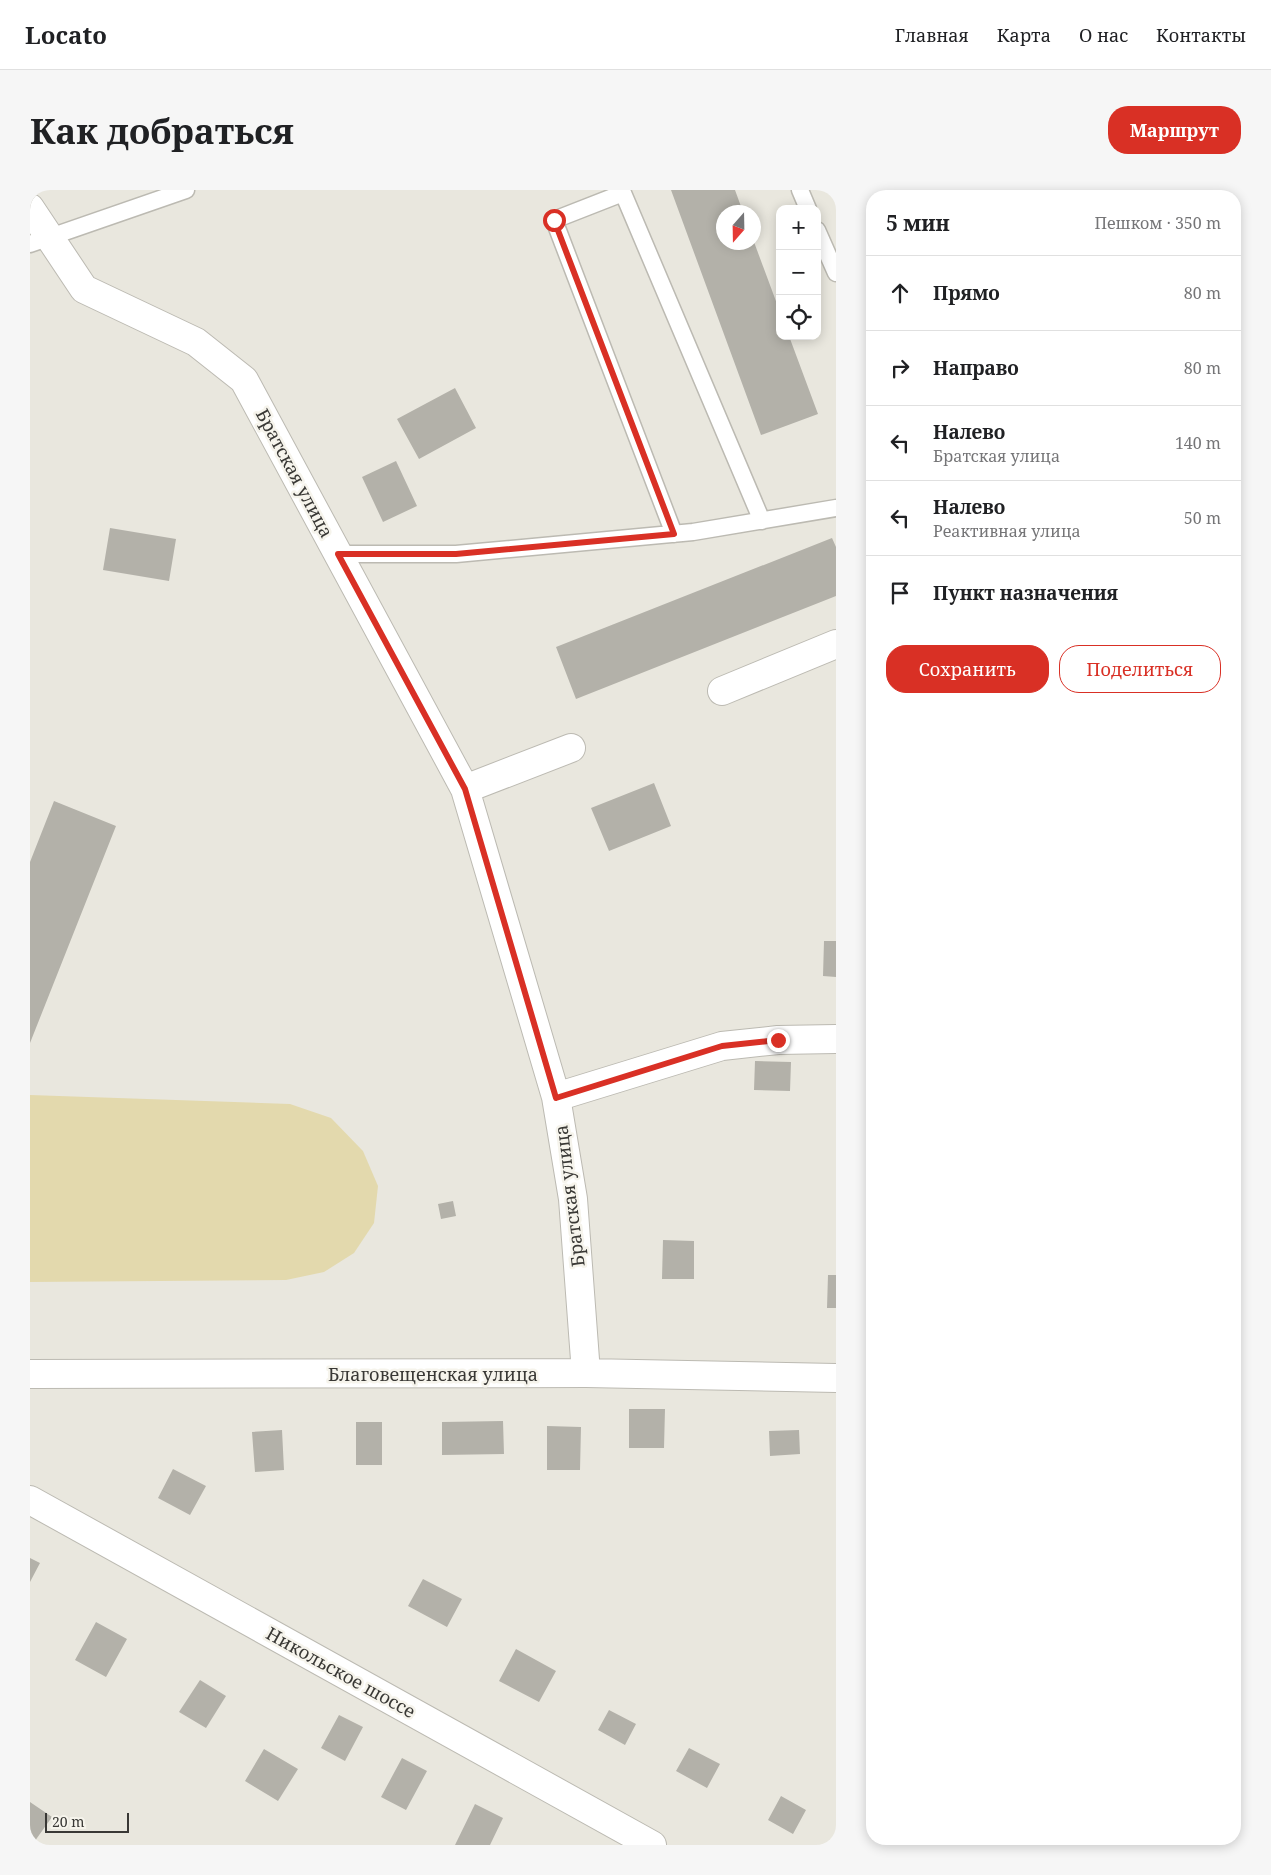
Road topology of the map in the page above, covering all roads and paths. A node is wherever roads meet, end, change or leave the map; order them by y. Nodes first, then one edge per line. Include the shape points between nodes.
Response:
1 (186, 190) edge
2 (800, 190) edge
3 (806, 205) edge
4 (30, 208) edge
5 (821, 239) edge
6 (39, 241) edge
7 (836, 273) edge
8 (836, 508) edge
9 (762, 520) junction
10 (674, 534) junction
11 (338, 554) junction
12 (836, 644) edge
13 (722, 692) dead end
14 (571, 748) dead end
15 (465, 789) junction
16 (836, 1039) edge
17 (556, 1098) junction
18 (30, 1374) edge
19 (586, 1374) junction
20 (836, 1378) edge
21 (30, 1500) edge
22 (652, 1845) edge

1 - 6 lane
2 - 3 lane
4 - 6 street, Братская улица
5 - 7 lane
6 - 11 street, Братская улица via 84,289 196,342 244,380
8 - 9 lane
9 - 10 lane
9 - 10 lane via 623,193 554,220
10 - 11 lane via 456,554
11 - 15 street, Братская улица
12 - 13 street
14 - 15 street
15 - 17 street, Братская улица
16 - 17 street via 778,1040 722,1046
17 - 19 street, Братская улица via 573,1199
18 - 19 street, Благовещенская улица
19 - 20 street, Благовещенская улица
21 - 22 street, Никольское шоссе

